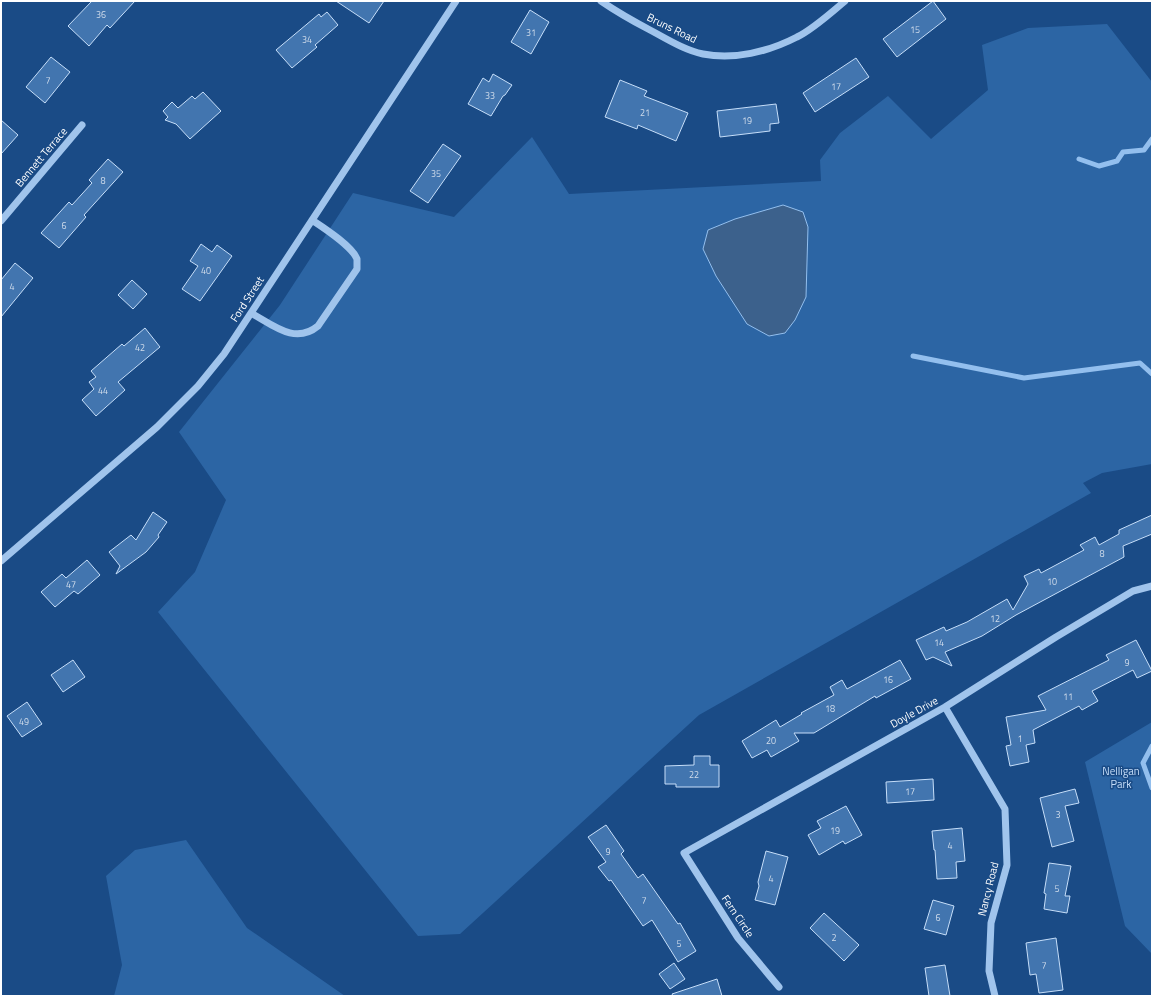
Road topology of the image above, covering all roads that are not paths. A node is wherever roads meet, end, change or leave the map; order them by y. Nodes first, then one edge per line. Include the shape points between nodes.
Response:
1 (456, 1) edge
2 (601, 1) edge
3 (845, 1) edge
4 (82, 125) dead end
5 (312, 220) junction
6 (1, 221) edge
7 (251, 313) junction
8 (1, 561) edge
9 (1152, 586) edge
10 (945, 707) junction
11 (684, 853) joint
12 (779, 987) dead end
13 (995, 996) edge

1 - 5 street, Ford Street
2 - 3 street, Bruns Road via 678,45 702,54 724,56 752,54 798,37
4 - 6 street, Bennett Terrace
5 - 7 street, Ford Street
5 - 7 street via 349,249 356,259 357,268 318,326 311,332 292,334
7 - 8 street, Ford Street via 224,354 198,386 167,417
9 - 10 street, Doyle Drive via 1133,591
10 - 11 street, Doyle Drive
10 - 13 street, Nancy Road via 1005,809 1007,865 991,923 990,971
11 - 12 street, Fern Circle via 738,938

